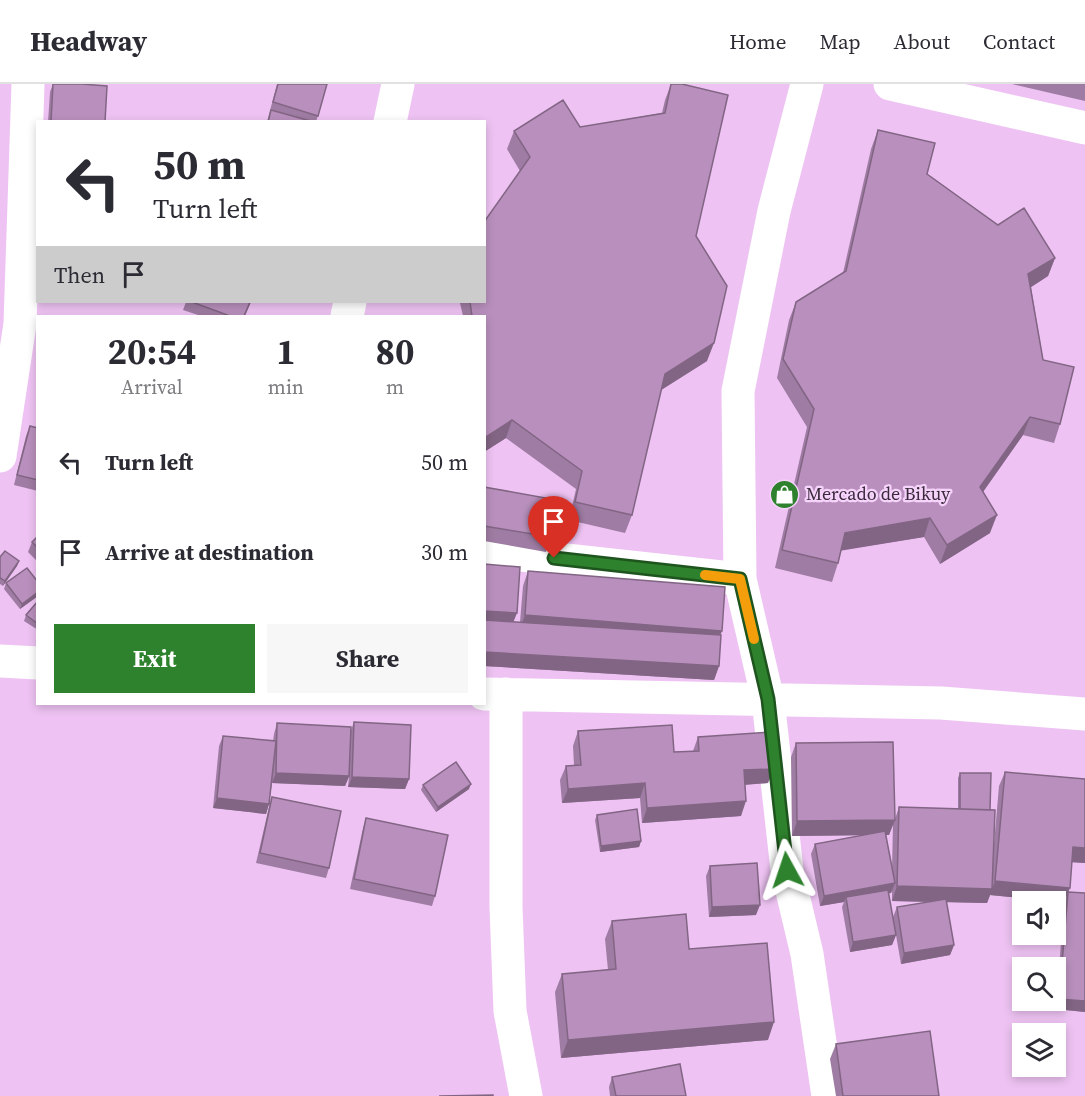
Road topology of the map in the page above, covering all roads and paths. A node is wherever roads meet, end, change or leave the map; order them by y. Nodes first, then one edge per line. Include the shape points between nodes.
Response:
1 (28, 84) edge
2 (398, 84) edge
3 (807, 84) edge
4 (890, 84) edge
5 (390, 120) edge
6 (1085, 128) edge
7 (0, 456) edge
8 (486, 551) edge
9 (740, 579) junction
10 (0, 661) edge
11 (36, 663) edge
12 (495, 694) edge
13 (768, 699) junction
14 (1085, 714) edge
15 (526, 1096) edge
16 (828, 1096) edge

1 - 7 street via 20,324
2 - 5 street
3 - 9 street via 774,211 738,391
4 - 6 street
8 - 9 street
9 - 13 street
10 - 11 street
12 - 13 street
12 - 15 street via 510,1011
13 - 14 street via 941,703
13 - 16 street via 787,870 807,954

